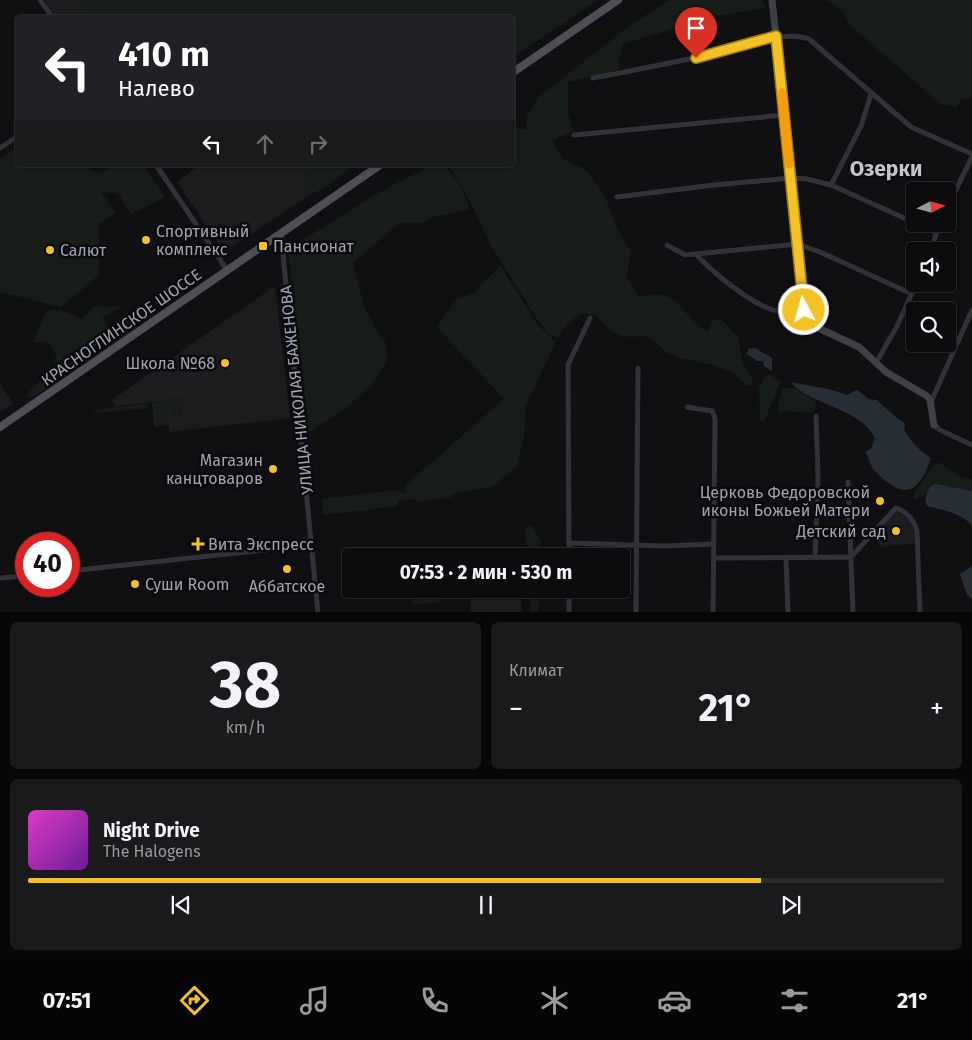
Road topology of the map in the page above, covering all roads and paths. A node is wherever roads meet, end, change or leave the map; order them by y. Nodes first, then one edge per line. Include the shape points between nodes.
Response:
1 (40, 0) edge
2 (618, 0) edge
3 (772, 0) edge
4 (51, 15) edge
5 (776, 36) junction
6 (515, 71) edge
7 (593, 78) dead end
8 (871, 94) junction
9 (784, 115) junction
10 (574, 135) dead end
11 (15, 138) edge
12 (0, 148) edge
13 (972, 156) edge
14 (157, 167) edge
15 (377, 167) edge
16 (791, 178) junction
17 (831, 185) junction
18 (956, 189) edge
19 (617, 197) dead end
20 (906, 219) edge
21 (935, 232) edge
22 (281, 234) junction
23 (933, 242) edge
24 (797, 244) junction
25 (667, 245) dead end
26 (696, 254) junction
27 (228, 270) junction
28 (912, 294) joint
29 (804, 310) junction
30 (972, 310) edge
31 (590, 318) dead end
32 (876, 363) junction
33 (638, 368) dead end
34 (930, 402) junction
35 (687, 407) dead end
36 (816, 416) dead end
37 (934, 425) joint
38 (0, 427) edge
39 (972, 445) edge
40 (848, 482) dead end
41 (569, 543) junction
42 (713, 544) junction
43 (311, 545) junction
44 (636, 546) junction
45 (569, 548) edge
46 (786, 557) junction
47 (815, 557) junction
48 (851, 557) junction
49 (713, 558) junction
50 (80, 570) edge
51 (15, 577) edge
52 (0, 578) edge
53 (569, 598) edge
54 (318, 612) edge
55 (569, 612) edge
56 (636, 612) edge
57 (713, 612) edge
58 (788, 612) edge
59 (853, 612) edge
60 (920, 612) edge

1 - 4 street
2 - 6 main road
3 - 5 street
5 - 7 street via 696,58
5 - 8 street via 796,35 809,39
5 - 9 street
8 - 13 street via 911,128
8 - 17 street via 861,126
9 - 10 street
9 - 16 street
11 - 12 street
13 - 18 street
14 - 27 street
15 - 22 main road, КРАСНОГЛИНСКОЕ ШОССЕ
16 - 17 street
16 - 19 street
16 - 24 street
17 - 20 street
21 - 23 street
22 - 27 main road, КРАСНОГЛИНСКОЕ ШОССЕ
22 - 43 street, УЛИЦА НИКОЛАЯ БАЖЕНОВА
24 - 26 street
24 - 28 street
24 - 29 street
25 - 26 street via 685,255
26 - 29 street via 718,277 767,308 790,313
27 - 38 main road, КРАСНОГЛИНСКОЕ ШОССЕ
28 - 32 street
29 - 32 street via 816,327 852,343
30 - 34 street
31 - 41 street via 568,364
32 - 34 street via 924,393
33 - 44 street
34 - 37 street
35 - 42 street via 708,410 715,415
36 - 47 street
37 - 39 street
40 - 48 street
41 - 44 street
41 - 45 street
42 - 44 street
42 - 49 street
43 - 50 street
43 - 54 street, УЛИЦА НИКОЛАЯ БАЖЕНОВА
44 - 56 street
46 - 47 street
46 - 49 street
46 - 58 street
47 - 48 street
48 - 59 street
48 - 60 street via 896,508 902,510 917,530
49 - 57 street
51 - 52 street
53 - 55 street

